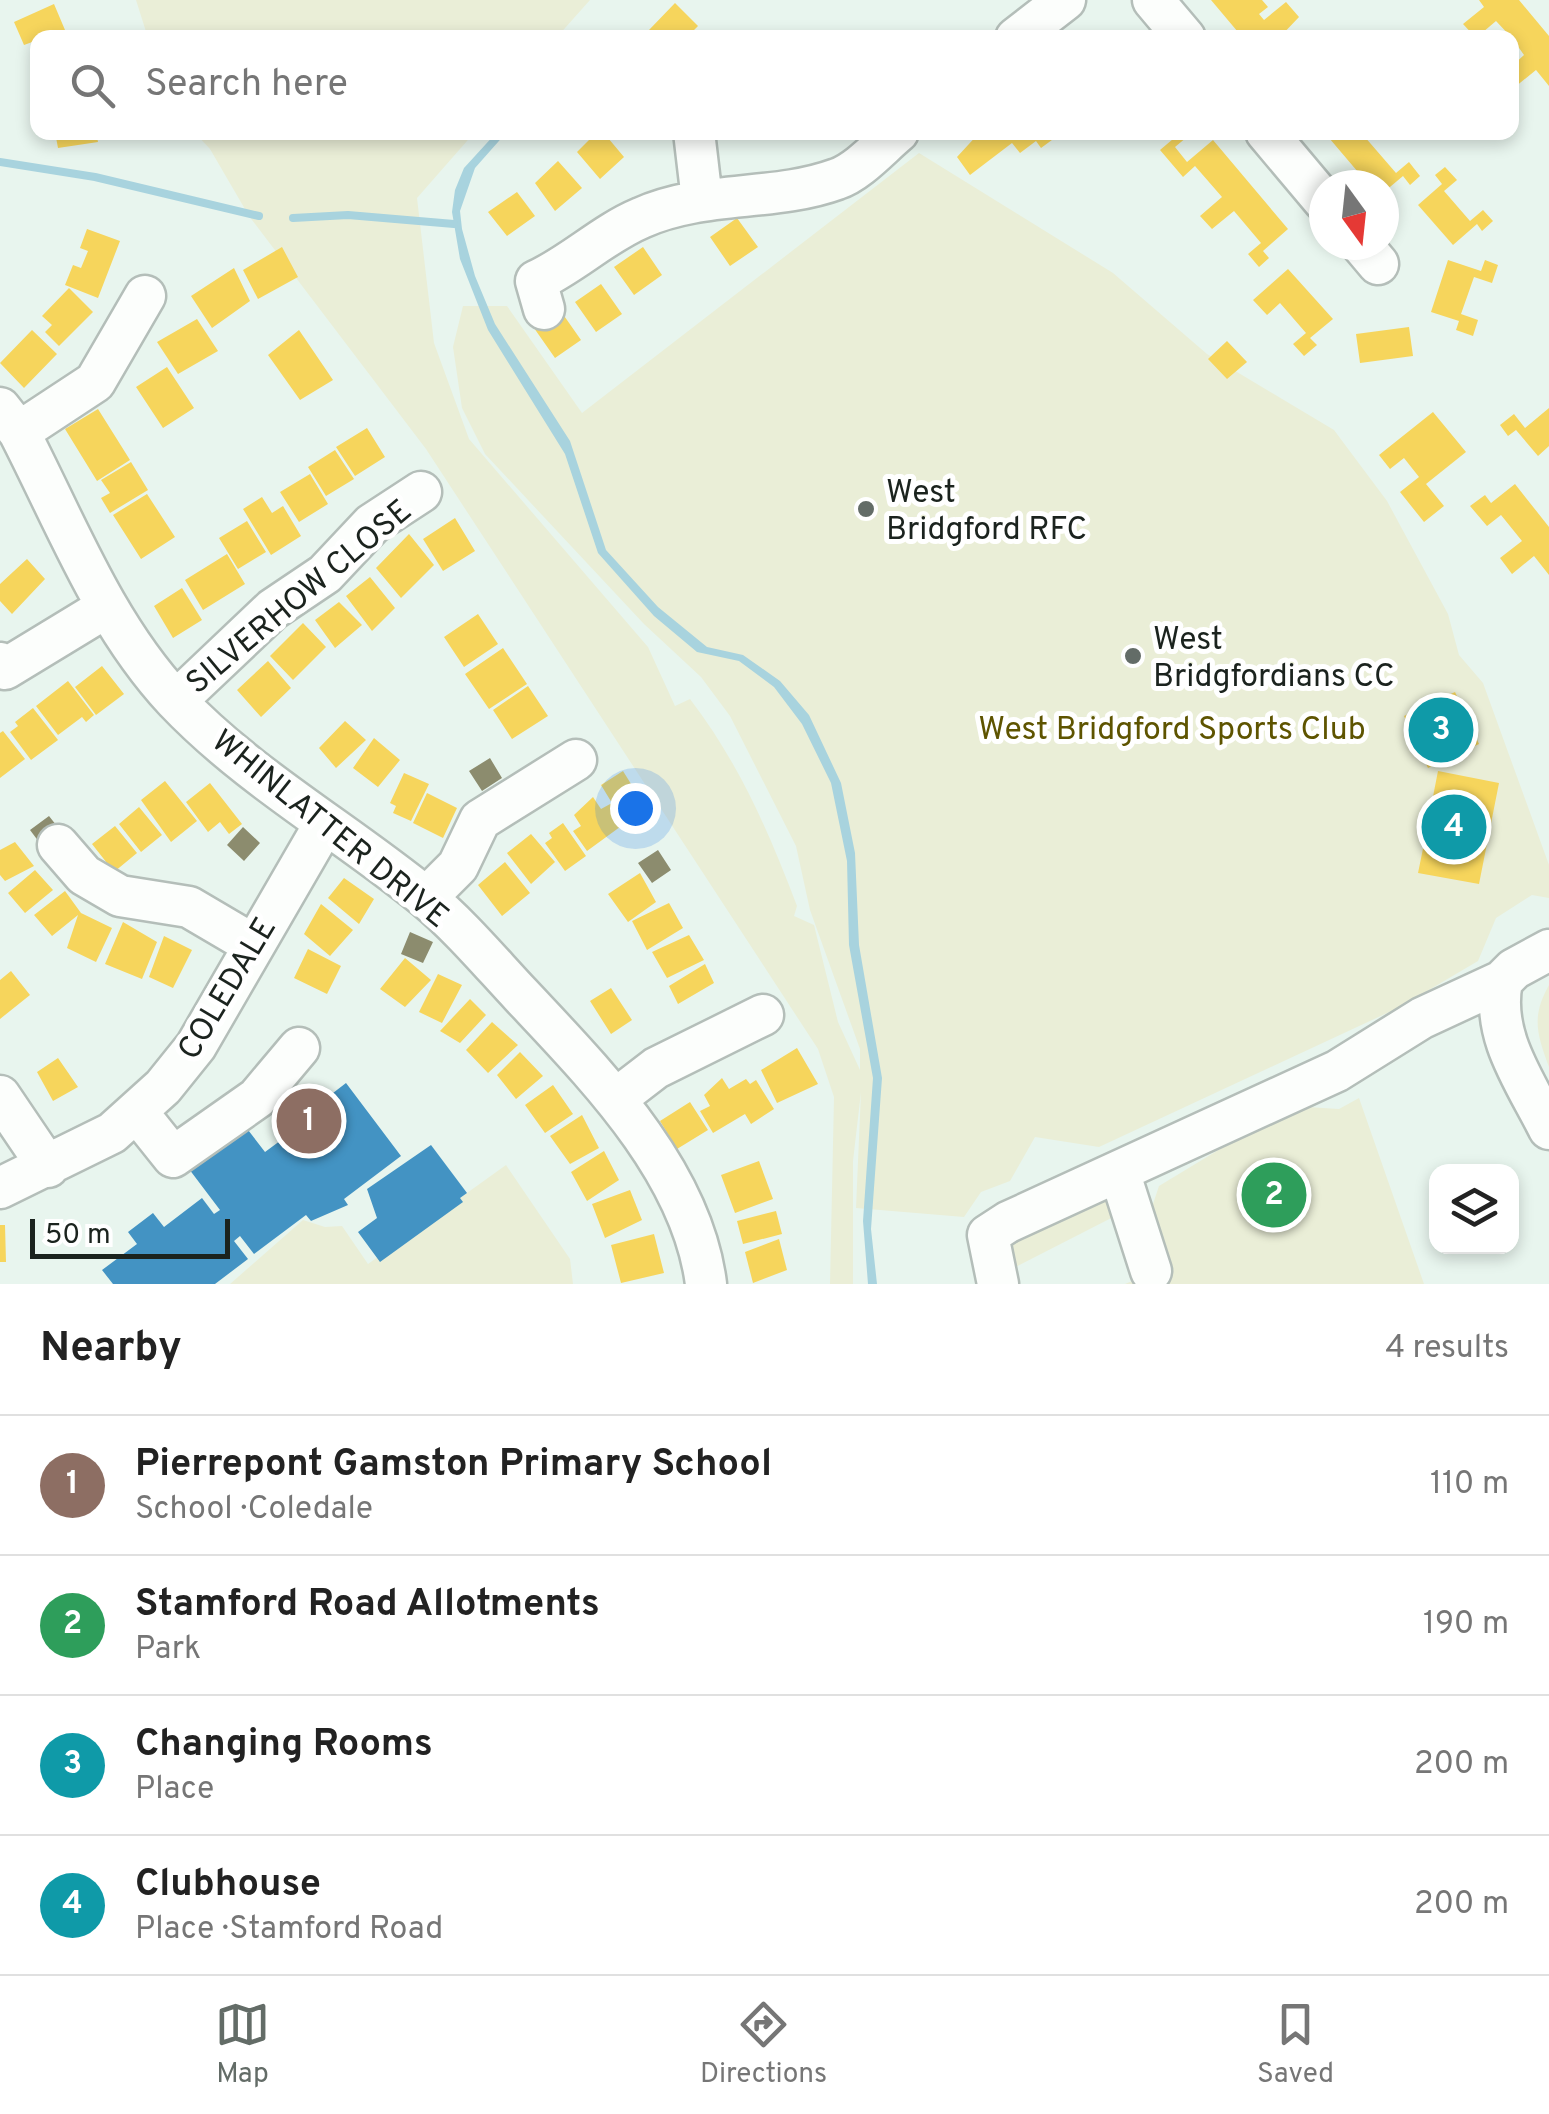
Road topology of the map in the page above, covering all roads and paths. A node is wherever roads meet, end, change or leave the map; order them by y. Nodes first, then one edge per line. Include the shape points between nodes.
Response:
1 (1066, 0) edge
2 (1153, 0) edge
3 (1027, 30) edge
4 (1178, 30) edge
5 (697, 140) edge
6 (888, 140) edge
7 (1273, 140) edge
8 (1309, 183) edge
9 (702, 200) junction
10 (146, 296) dead end
11 (544, 309) dead end
12 (9, 420) edge
13 (421, 492) dead end
14 (107, 607) junction
15 (0, 663) edge
16 (176, 701) junction
17 (576, 760) dead end
18 (324, 825) junction
19 (58, 846) dead end
20 (426, 898) junction
21 (252, 944) junction
22 (1549, 950) edge
23 (1502, 981) junction
24 (763, 1015) dead end
25 (299, 1048) dead end
26 (0, 1096) edge
27 (617, 1098) junction
28 (137, 1112) junction
29 (1549, 1129) edge
30 (48, 1166) junction
31 (1118, 1171) junction
32 (0, 1188) edge
33 (1150, 1271) dead end
34 (706, 1284) edge
35 (998, 1284) edge

1 - 3 street
2 - 4 street
5 - 9 street
6 - 9 street via 840,178
7 - 8 street
9 - 11 street via 640,218 536,281
10 - 12 street via 95,382
12 - 14 street, WHINLATTER DRIVE
13 - 16 street, SILVERHOW CLOSE via 372,524 325,574 272,609
14 - 15 street via 5,669
14 - 16 street, WHINLATTER DRIVE
16 - 18 street, WHINLATTER DRIVE
17 - 20 street via 480,820 458,866
18 - 20 street, WHINLATTER DRIVE
18 - 21 street, COLEDALE
19 - 21 street via 84,874 120,896 189,906
20 - 27 street, WHINLATTER DRIVE
21 - 28 street, COLEDALE via 196,1046
22 - 23 street
23 - 29 street via 1496,1008 1504,1040
23 - 31 street via 1422,1018 1337,1071
24 - 27 street via 656,1068
25 - 28 street via 256,1098 173,1157
26 - 30 street
27 - 34 street, WHINLATTER DRIVE via 688,1214
28 - 30 street, COLEDALE
30 - 32 street, COLEDALE
31 - 33 street
31 - 35 street via 988,1235

